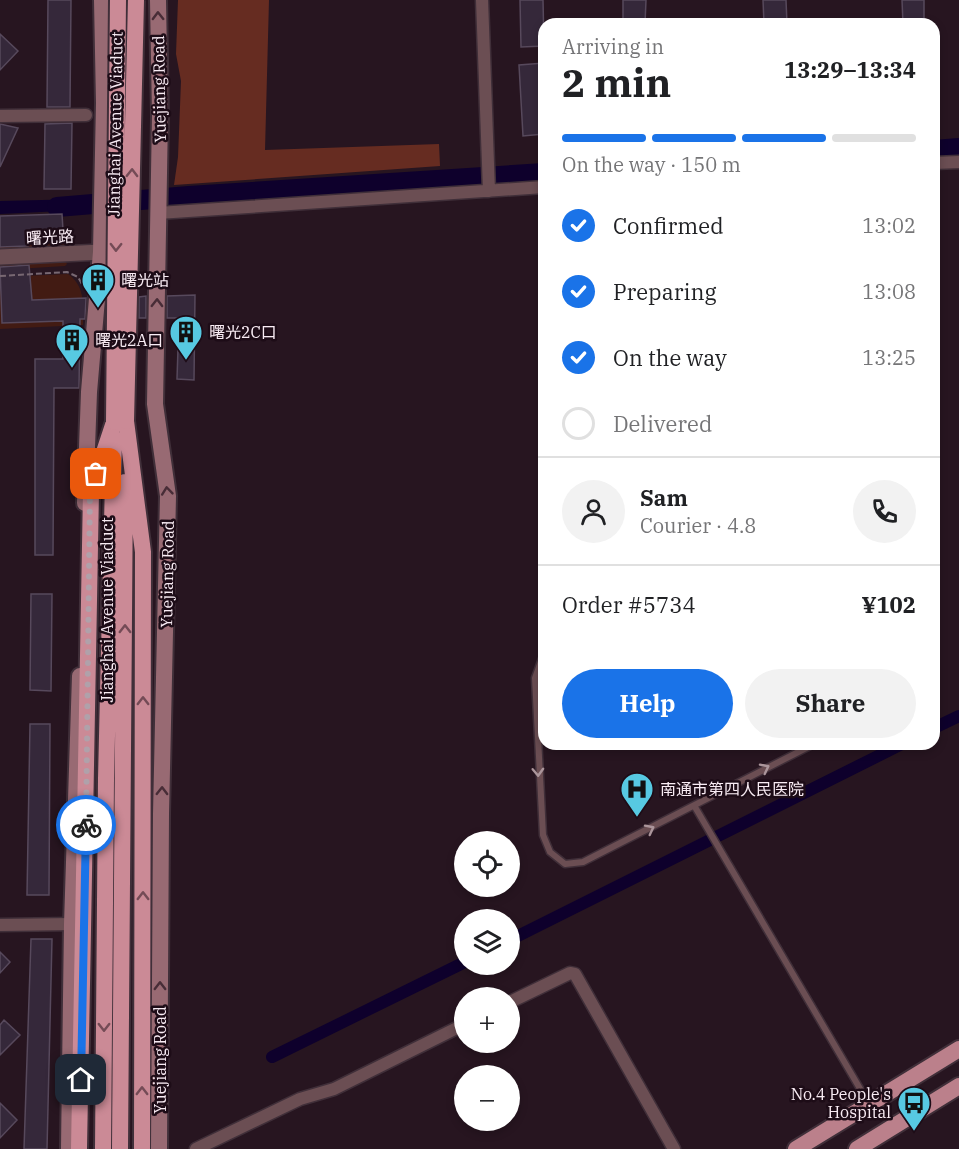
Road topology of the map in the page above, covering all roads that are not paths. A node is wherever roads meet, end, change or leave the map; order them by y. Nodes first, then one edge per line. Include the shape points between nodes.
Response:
1 (102, 0) edge
2 (118, 0) edge
3 (136, 0) edge
4 (158, 0) edge
5 (482, 0) edge
6 (0, 116) edge
7 (86, 116) dead end
8 (959, 162) edge
9 (940, 163) edge
10 (538, 187) edge
11 (489, 191) junction
12 (158, 213) junction
13 (101, 252) junction
14 (0, 257) edge
15 (120, 422) junction
16 (538, 670) edge
17 (802, 750) edge
18 (695, 807) junction
19 (72, 924) junction
20 (0, 925) edge
21 (520, 997) edge
22 (454, 1029) edge
23 (959, 1049) edge
24 (959, 1086) edge
25 (869, 1104) junction
26 (69, 1149) edge
27 (79, 1149) edge
28 (103, 1149) edge
29 (120, 1149) edge
30 (142, 1149) edge
31 (159, 1149) edge
32 (196, 1149) edge
33 (674, 1149) edge
34 (796, 1149) edge
35 (857, 1149) edge

1 - 13 main road
2 -> 15 highway, Jianghai Avenue Viaduct, bridge
15 -> 3 highway, Jianghai Avenue Viaduct, bridge
12 -> 4 main road, Yuejiang Road
5 - 11 street
6 - 7 street
8 - 9 street
10 - 11 street
11 - 12 street
31 -> 12 main road, Yuejiang Road via 168,496 155,404
13 - 14 street, 曙光路
13 - 19 main road via 89,392
15 - 27 highway via 90,492
15 -> 28 highway, Jianghai Avenue Viaduct via 106,779
29 -> 15 highway, Jianghai Avenue Viaduct
30 -> 15 highway via 143,552
16 -> 18 lane via 535,678 539,799 544,844 556,860 565,864 583,862
18 -> 17 lane
18 - 25 lane
19 - 20 street
19 - 26 main road
21 - 33 street via 575,974
22 - 32 street via 334,1089 300,1099
23 - 25 main road
24 - 35 main road
25 - 34 main road

